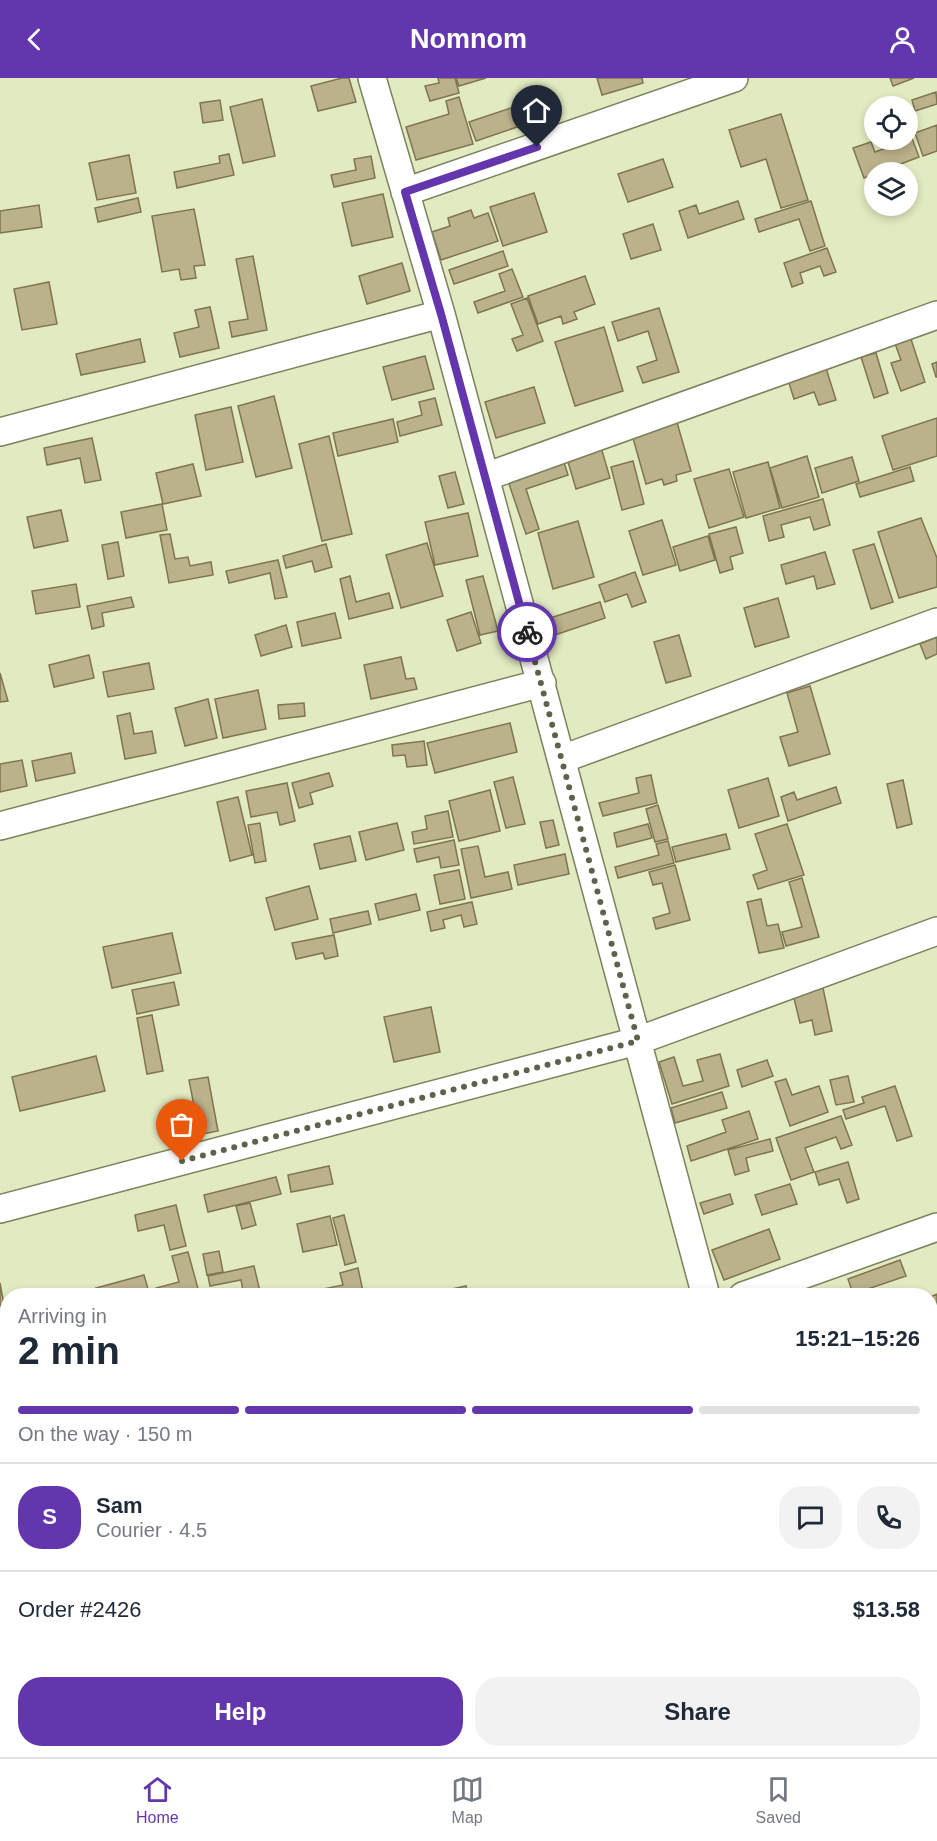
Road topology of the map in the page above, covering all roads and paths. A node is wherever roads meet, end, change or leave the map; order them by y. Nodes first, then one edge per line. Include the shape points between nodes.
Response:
1 (372, 78) edge
2 (734, 78) edge
3 (405, 192) junction
4 (441, 314) junction
5 (937, 315) edge
6 (0, 432) edge
7 (485, 477) junction
8 (937, 622) edge
9 (542, 683) junction
10 (562, 759) junction
11 (0, 826) edge
12 (937, 932) edge
13 (638, 1041) junction
14 (0, 1209) edge
15 (937, 1227) edge
16 (704, 1288) edge
17 (765, 1288) edge

1 - 3 street
2 - 3 street
3 - 4 street
4 - 6 street
4 - 7 street
5 - 7 street
7 - 9 street
8 - 10 street
9 - 10 street
9 - 11 street
10 - 13 street
12 - 13 street
13 - 14 street
13 - 16 street
15 - 17 street

